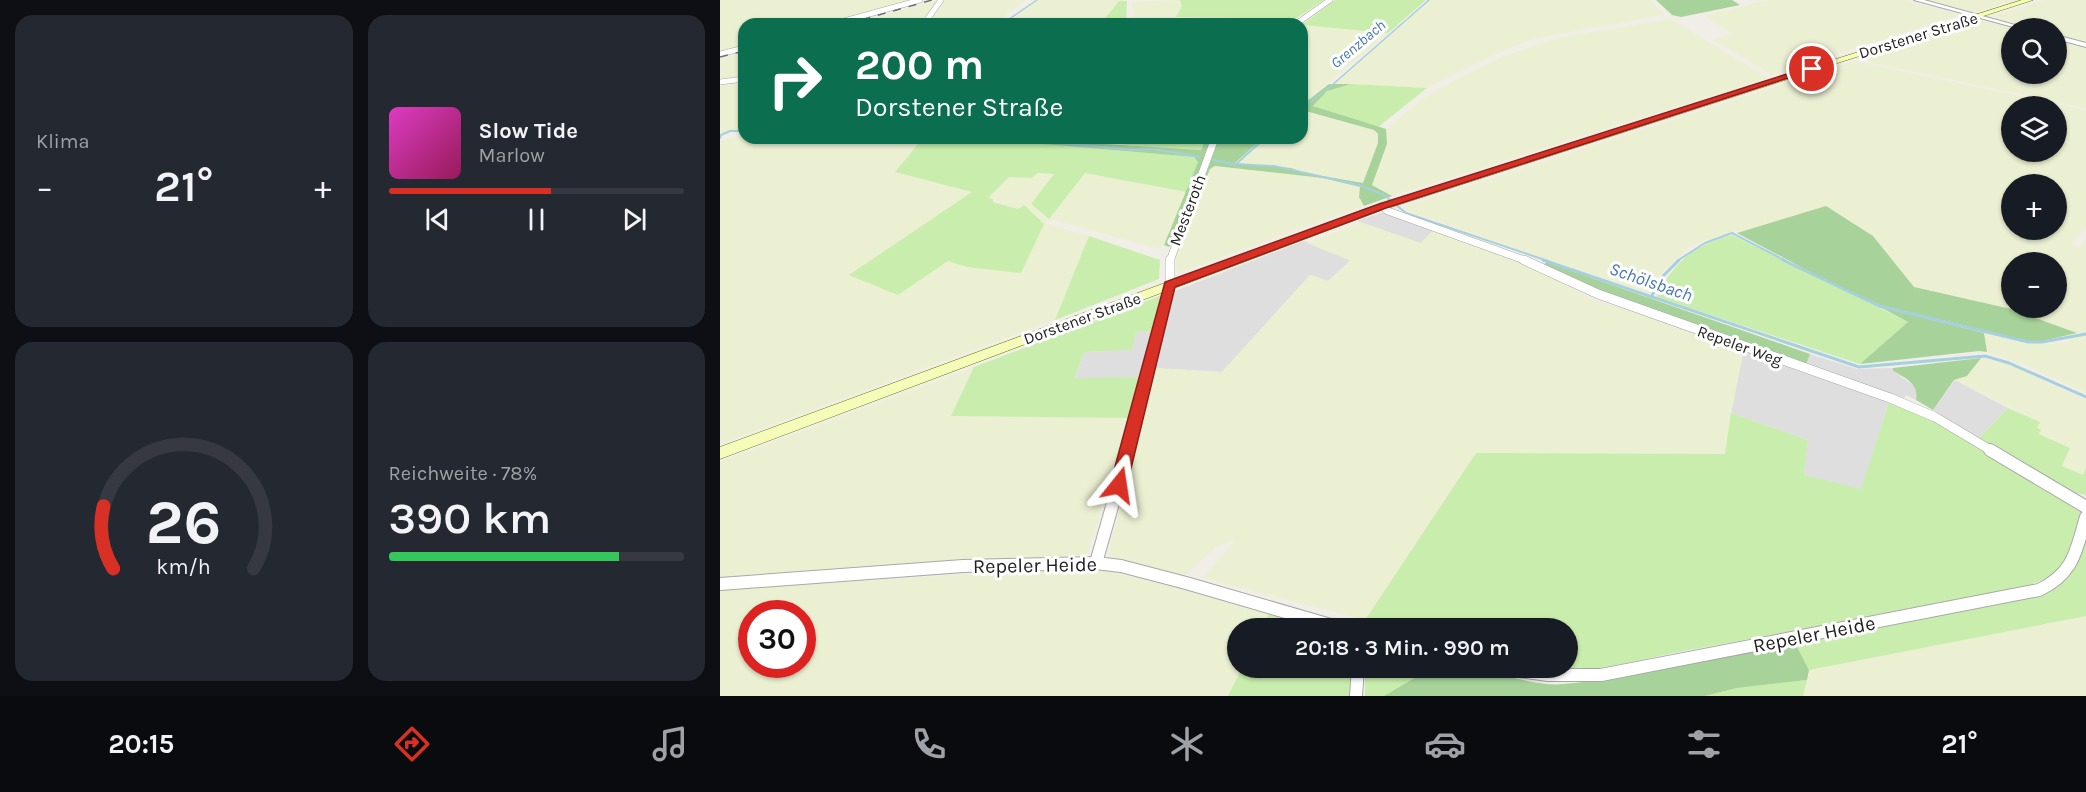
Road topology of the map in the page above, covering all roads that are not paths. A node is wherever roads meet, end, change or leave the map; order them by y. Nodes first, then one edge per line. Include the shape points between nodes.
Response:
1 (920, 0) edge
2 (941, 0) edge
3 (1330, 0) edge
4 (1917, 0) edge
5 (2029, 0) edge
6 (1978, 16) junction
7 (855, 18) edge
8 (928, 18) edge
9 (1304, 18) edge
10 (2001, 22) edge
11 (2067, 41) edge
12 (2086, 45) edge
13 (738, 50) edge
14 (720, 54) edge
15 (738, 80) edge
16 (720, 82) edge
17 (1213, 144) edge
18 (1391, 203) junction
19 (1170, 285) junction
20 (720, 453) edge
21 (2086, 507) edge
22 (2086, 517) edge
23 (1096, 562) junction
24 (720, 584) edge
25 (1306, 618) edge
26 (1578, 677) edge
27 (1357, 678) edge
28 (1356, 696) edge

1 - 7 street
2 - 8 street
3 - 9 street
4 - 6 street
5 - 6 main road, Dorstener Straße
6 - 10 street
6 - 18 main road, Dorstener Straße
11 - 12 street
13 - 14 street
15 - 16 street
17 - 19 street, Mesteroth via 1170,258
18 - 19 main road, Dorstener Straße
18 - 21 street, Repeler Weg via 1388,211 1510,253 1598,294 1935,417
19 - 20 main road, Dorstener Straße
19 - 23 street, Mesteroth
22 - 26 street, Repeler Heide via 2063,577 2039,590
23 - 24 street, Repeler Heide via 963,566
23 - 25 street, Repeler Heide
27 - 28 street

